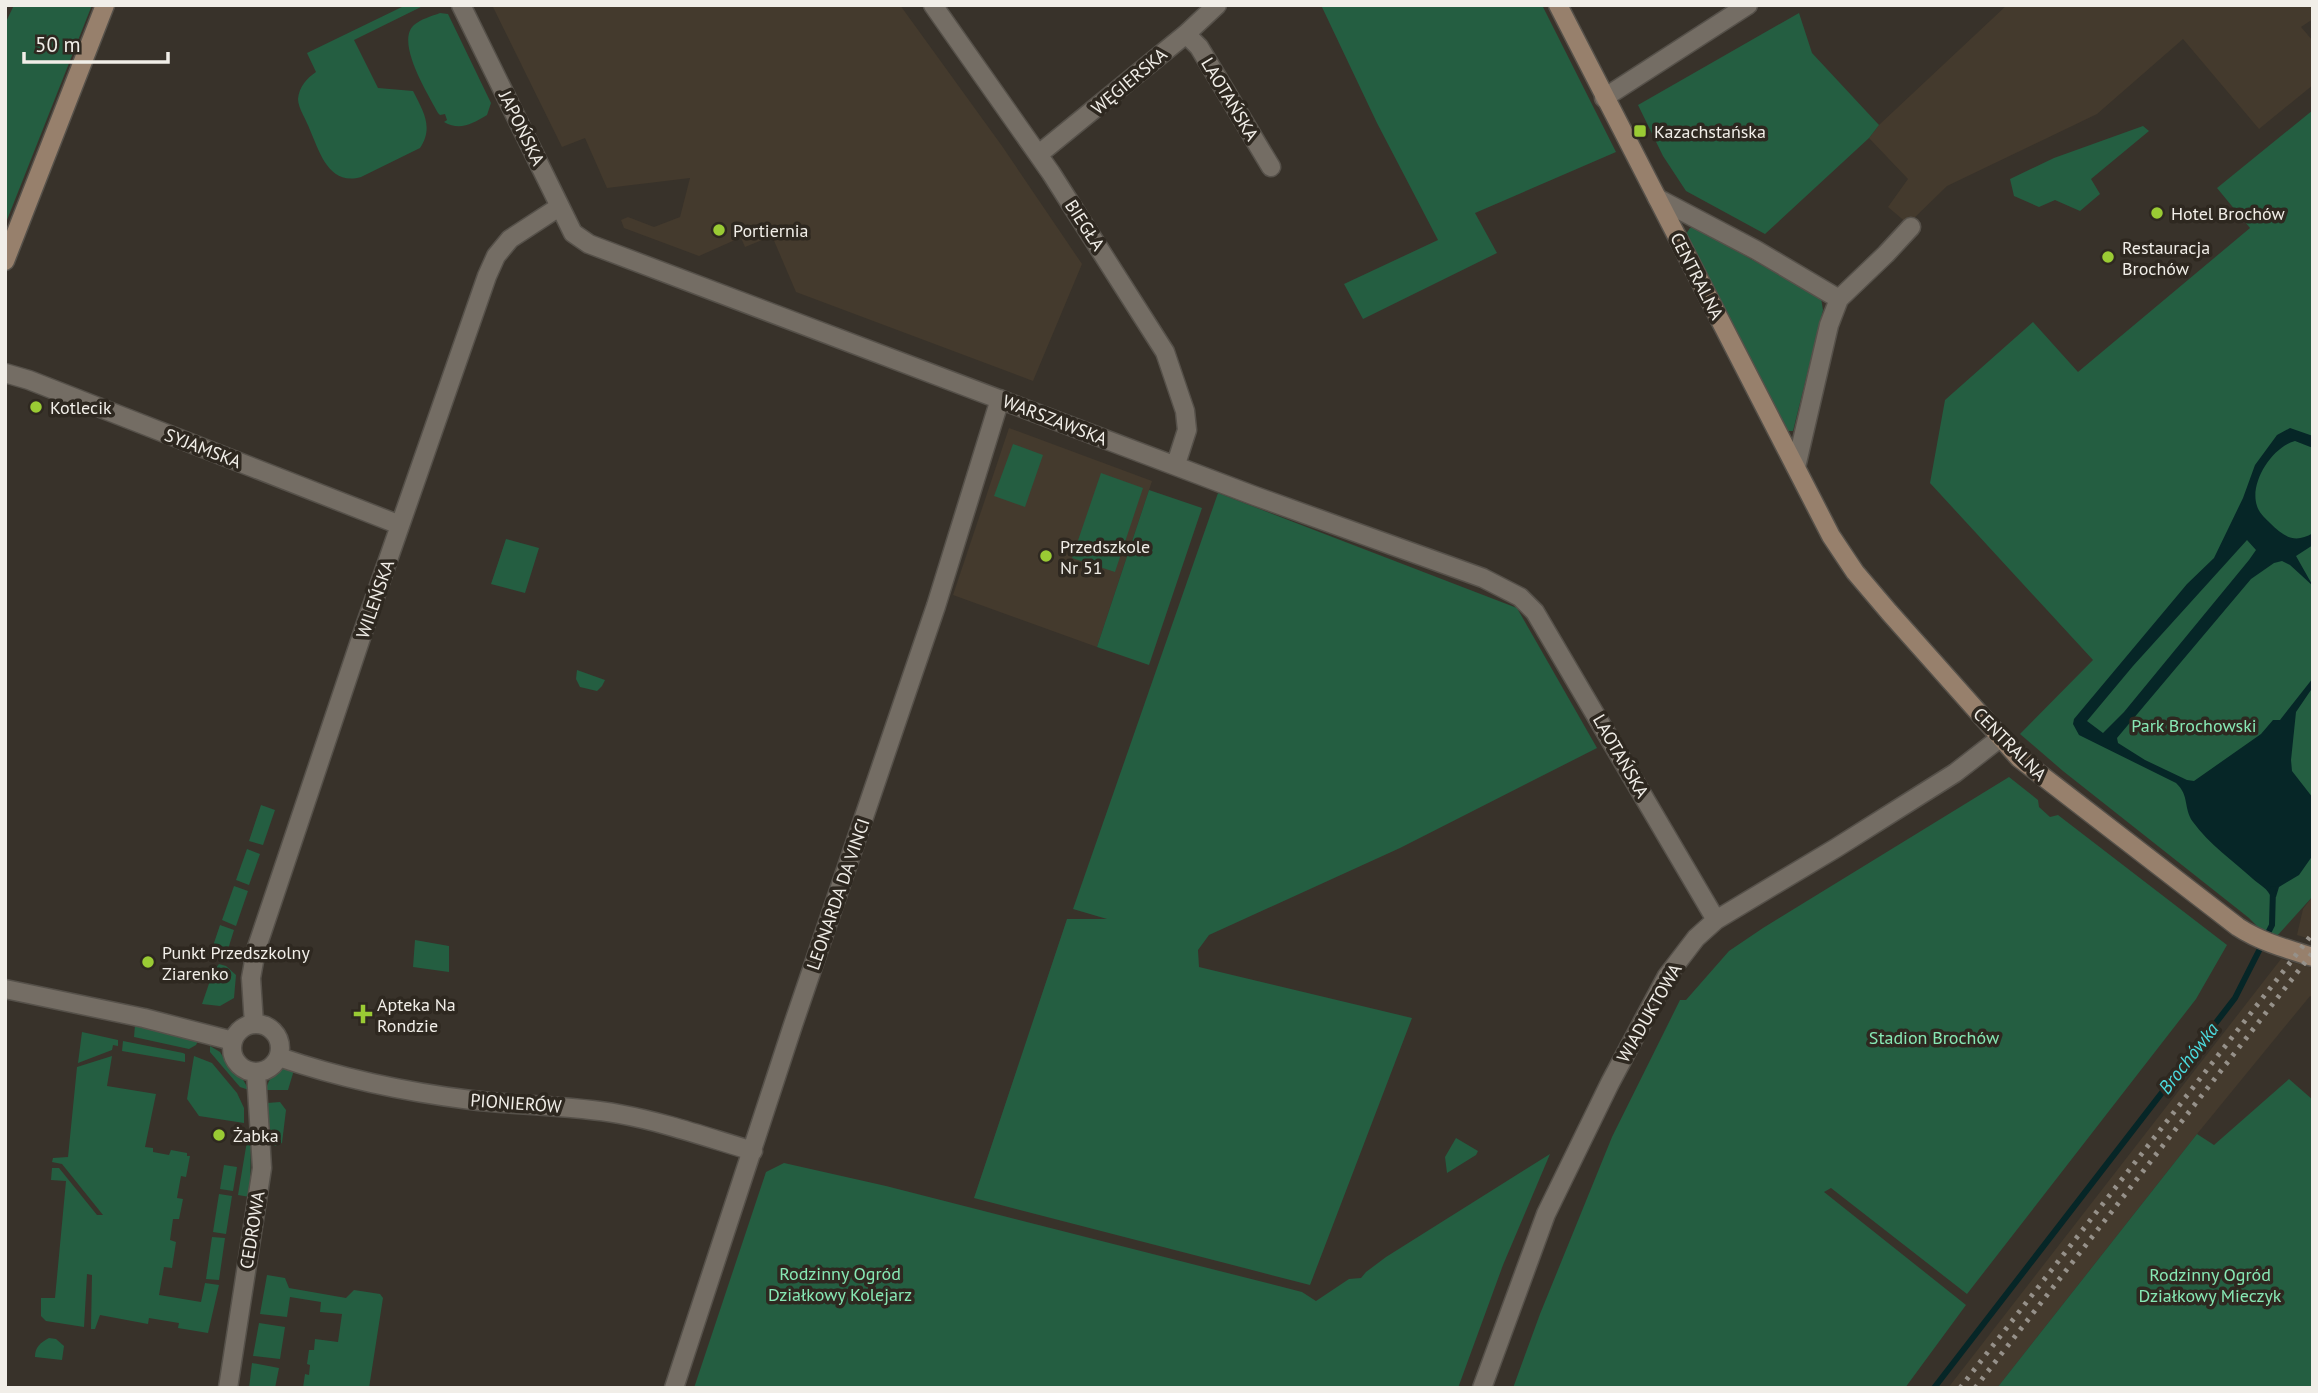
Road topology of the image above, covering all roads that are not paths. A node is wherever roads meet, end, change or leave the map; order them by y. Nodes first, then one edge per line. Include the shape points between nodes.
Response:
1 (105, 5) edge
2 (461, 5) edge
3 (933, 5) edge
4 (1217, 5) edge
5 (1558, 5) edge
6 (1748, 5) edge
7 (1186, 34) junction
8 (1604, 98) junction
9 (1039, 154) junction
10 (1271, 167) dead end
11 (1657, 198) junction
12 (559, 207) junction
13 (1911, 227) dead end
14 (589, 244) joint
15 (5, 261) edge
16 (1839, 299) junction
17 (5, 373) edge
18 (1000, 400) junction
19 (1176, 464) junction
20 (1796, 467) junction
21 (400, 525) junction
22 (1520, 597) joint
23 (2000, 738) junction
24 (1716, 920) junction
25 (2313, 957) edge
26 (5, 989) edge
27 (254, 1024) junction
28 (233, 1041) junction
29 (279, 1057) junction
30 (256, 1072) junction
31 (753, 1151) junction
32 (228, 1388) edge
33 (674, 1388) edge
34 (1482, 1388) edge

1 - 15 street
2 - 12 street, JAPOŃSKA
3 - 9 street, BIEGŁA
4 - 7 street, WĘGIERSKA
5 - 8 street, CENTRALNA
6 - 8 street
7 - 9 street, WĘGIERSKA
7 - 10 street, LAOTAŃSKA via 1199,47
8 - 11 street, CENTRALNA
9 - 19 street, BIEGŁA via 1165,352 1187,430
11 - 16 street, CENTRALNA
11 - 20 street, CENTRALNA
12 - 14 street, JAPOŃSKA via 573,233
12 - 21 street, WILEŃSKA via 510,239 496,256
13 - 16 street
14 - 18 street, WARSZAWSKA
16 - 20 street
17 - 21 street, SYJAMSKA
18 - 19 street, WARSZAWSKA
18 - 31 street, LEONARDA DA VINCI via 936,606
19 - 22 street, WARSZAWSKA via 1483,578
20 - 23 street, CENTRALNA via 1831,537 1855,572
21 - 27 street, WILEŃSKA via 256,950 251,978
22 - 24 street, LAOTAŃSKA via 1542,623
23 - 24 street, WIADUKTOWA via 1955,773
23 - 25 street, CENTRALNA via 2049,783 2252,936
24 - 34 street, WIADUKTOWA via 1667,976 1594,1115 1546,1214
26 - 28 street
27 - 28 street via 239,1031
27 - 29 street via 277,1036
28 - 30 street via 232,1053 239,1065
29 - 30 street via 269,1069
29 - 31 street, PIONIERÓW via 425,1094 618,1114
30 - 32 street, CEDROWA via 262,1168
31 - 33 street, LEONARDA DA VINCI

